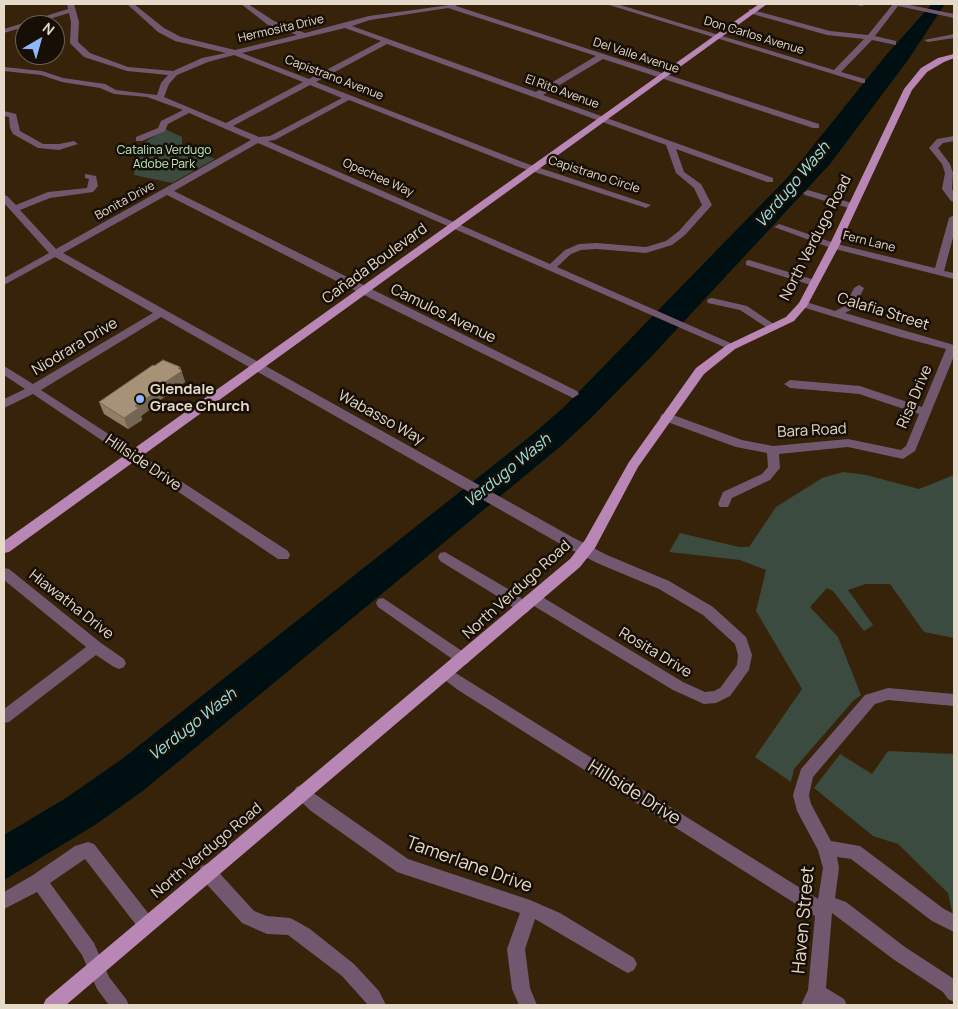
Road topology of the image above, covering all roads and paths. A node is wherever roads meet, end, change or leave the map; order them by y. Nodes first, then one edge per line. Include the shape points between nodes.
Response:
1 (130, 4) edge
2 (244, 4) edge
3 (610, 4) edge
4 (763, 4) edge
5 (855, 4) edge
6 (862, 4) edge
7 (896, 4) edge
8 (452, 5) edge
9 (71, 7) edge
10 (752, 11) junction
11 (954, 16) edge
12 (345, 26) junction
13 (4, 31) edge
14 (304, 35) junction
15 (718, 36) junction
16 (954, 36) edge
17 (870, 37) junction
18 (928, 40) dead end
19 (384, 42) junction
20 (893, 43) dead end
21 (232, 52) junction
22 (954, 56) edge
23 (601, 57) junction
24 (4, 69) edge
25 (174, 73) junction
26 (836, 73) junction
27 (662, 76) junction
28 (309, 81) junction
29 (862, 81) dead end
30 (535, 96) junction
31 (349, 97) junction
32 (160, 98) junction
33 (189, 110) junction
34 (4, 113) edge
35 (602, 120) junction
36 (227, 126) junction
37 (816, 126) dead end
38 (139, 139) dead end
39 (954, 139) edge
40 (258, 140) junction
41 (74, 144) dead end
42 (670, 144) junction
43 (535, 168) junction
44 (88, 176) dead end
45 (770, 180) dead end
46 (167, 192) junction
47 (808, 193) dead end
48 (4, 198) edge
49 (954, 199) edge
50 (646, 205) dead end
51 (852, 206) junction
52 (15, 210) junction
53 (954, 218) edge
54 (454, 226) junction
55 (779, 227) dead end
56 (834, 246) junction
57 (56, 253) junction
58 (749, 263) dead end
59 (551, 268) junction
60 (939, 272) junction
61 (954, 276) edge
62 (4, 282) edge
63 (814, 283) junction
64 (859, 288) dead end
65 (364, 291) junction
66 (712, 301) dead end
67 (803, 304) junction
68 (160, 313) junction
69 (849, 313) junction
70 (773, 327) junction
71 (732, 347) junction
72 (953, 348) edge
73 (256, 367) junction
74 (4, 370) edge
75 (790, 384) dead end
76 (34, 389) junction
77 (573, 394) dead end
78 (4, 404) edge
79 (925, 412) junction
80 (666, 416) junction
81 (773, 450) junction
82 (903, 455) joint
83 (132, 456) junction
84 (724, 504) dead end
85 (4, 548) edge
86 (585, 551) junction
87 (283, 555) dead end
88 (445, 557) dead end
89 (4, 572) edge
90 (383, 603) dead end
91 (528, 604) junction
92 (96, 647) junction
93 (746, 655) joint
94 (462, 660) junction
95 (119, 663) dead end
96 (446, 672) junction
97 (954, 700) edge
98 (4, 717) edge
99 (302, 792) junction
100 (826, 848) junction
101 (207, 872) junction
102 (39, 881) junction
103 (4, 901) edge
104 (825, 907) junction
105 (530, 908) junction
106 (954, 923) edge
107 (146, 924) junction
108 (628, 964) dead end
109 (96, 967) junction
110 (954, 993) edge
111 (814, 998) edge
112 (52, 1005) edge
113 (120, 1005) edge
114 (377, 1005) edge
115 (528, 1005) edge
116 (838, 1005) edge

1 - 21 street, Capistrano Avenue via 170,35 192,44
2 - 14 street via 271,24
3 - 15 street, Don Carlos Avenue
4 - 10 main road, Cañada Boulevard
5 - 6 street
7 - 11 street
7 - 17 street
8 - 12 street, Hermosita Drive via 368,18
8 - 23 street, Del Valle Avenue
9 - 13 street
9 - 25 street via 75,22 74,43 86,55 127,69
10 - 15 main road, Cañada Boulevard
10 - 17 street via 830,33
12 - 14 street, Hermosita Drive
12 - 19 street, El Rito Avenue
14 - 21 street, Hermosita Drive
15 - 26 street, Don Carlos Avenue
15 - 27 main road, Cañada Boulevard
16 - 18 street
17 - 20 street
17 - 26 street
19 - 28 street
19 - 30 street, El Rito Avenue
21 - 25 street, Hermosita Drive
21 - 28 street, Capistrano Avenue
22 - 51 main road, North Verdugo Road via 932,65 914,81
23 - 27 street, Del Valle Avenue
23 - 30 street
24 - 32 street, Opechee Way via 42,73 124,94
25 - 32 street via 164,83
26 - 29 street, Don Carlos Avenue
27 - 35 main road, Cañada Boulevard
27 - 37 street, Del Valle Avenue
28 - 31 street, Capistrano Avenue
28 - 36 street
30 - 35 street, El Rito Avenue
31 - 40 street, Bonita Drive via 272,138
31 - 43 street, Capistrano Avenue
32 - 33 street, Opechee Way
33 - 36 street, Opechee Way
33 - 38 street via 164,123 162,129
34 - 41 street via 14,116 16,132 41,146
35 - 42 street, El Rito Avenue
35 - 43 main road, Cañada Boulevard
36 - 40 street, Opechee Way
39 - 49 street via 940,141 932,148 946,164 949,173 946,189
40 - 46 street, Bonita Drive
40 - 54 street, Opechee Way
42 - 45 street, El Rito Avenue
42 - 59 street via 680,172 698,186 707,205 682,233 669,243 646,250 579,247 568,252
43 - 50 street, Capistrano Circle
43 - 54 main road, Cañada Boulevard
44 - 52 street via 93,178 90,190 48,196
46 - 57 street, Bonita Drive
46 - 65 street, Camulos Avenue
47 - 51 street
48 - 52 street, Wabasso Way
51 - 56 main road, North Verdugo Road
52 - 57 street, Wabasso Way
53 - 60 street
54 - 59 street, Opechee Way
54 - 65 main road, Cañada Boulevard
55 - 56 street, Fern Lane
56 - 60 street, Fern Lane
56 - 63 main road, North Verdugo Road
57 - 62 street, Bonita Drive
57 - 68 street, Wabasso Way
58 - 63 street
59 - 71 street, Opechee Way
60 - 61 street, Fern Lane
63 - 67 main road, North Verdugo Road
64 - 69 street
65 - 73 main road, Cañada Boulevard
65 - 77 street, Camulos Avenue
66 - 70 street via 743,308
67 - 69 street, Calafia Street via 838,314
67 - 70 main road, North Verdugo Road via 790,319
68 - 73 street, Wabasso Way
68 - 76 street, Niodrara Drive
69 - 72 street, Calafia Street
70 - 71 main road, North Verdugo Road
71 - 80 main road, North Verdugo Road via 700,372
72 - 79 street, Risa Drive
73 - 83 main road, Cañada Boulevard
73 - 86 street, Wabasso Way
74 - 76 street, Hillside Drive
75 - 79 street via 860,390
76 - 78 street, Niodrara Drive
76 - 83 street, Hillside Drive
79 - 82 street, Risa Drive via 911,448
80 - 81 street, Bara Road via 740,444
80 - 86 main road, North Verdugo Road via 633,466
81 - 82 street, Bara Road via 848,443
81 - 84 street via 774,468 766,477 727,495
83 - 85 main road, Cañada Boulevard
83 - 87 street, Hillside Drive
86 - 91 main road, North Verdugo Road
86 - 93 street, Wabasso Way via 664,585 708,611 741,641
88 - 91 street, Rosita Drive via 510,597
89 - 92 street, Hiawatha Drive
90 - 94 street
91 - 93 street, Rosita Drive via 704,698 725,692 744,666
91 - 94 main road, North Verdugo Road
92 - 95 street, Hiawatha Drive
92 - 98 street
94 - 96 main road, North Verdugo Road
96 - 99 main road, North Verdugo Road
96 - 104 street, Hillside Drive via 463,686
97 - 100 street, Haven Street via 888,694 870,699 817,758 806,774 801,795 803,806
99 - 101 main road, North Verdugo Road
99 - 105 street, Tamerlane Drive via 403,866
100 - 104 street, Haven Street via 830,884
100 - 106 street via 854,852 938,915
101 - 107 main road, North Verdugo Road
101 - 114 street via 248,917 290,927 304,935 348,970 373,996
102 - 103 street
102 - 107 street via 88,850
102 - 109 street via 88,949
104 - 110 street, Hillside Drive via 840,908 949,986
104 - 111 street, Haven Street
105 - 108 street, Tamerlane Drive via 554,918
105 - 115 street via 516,949 521,989
107 - 109 main road, North Verdugo Road
109 - 112 main road, North Verdugo Road
109 - 113 street via 103,983
111 - 116 street

